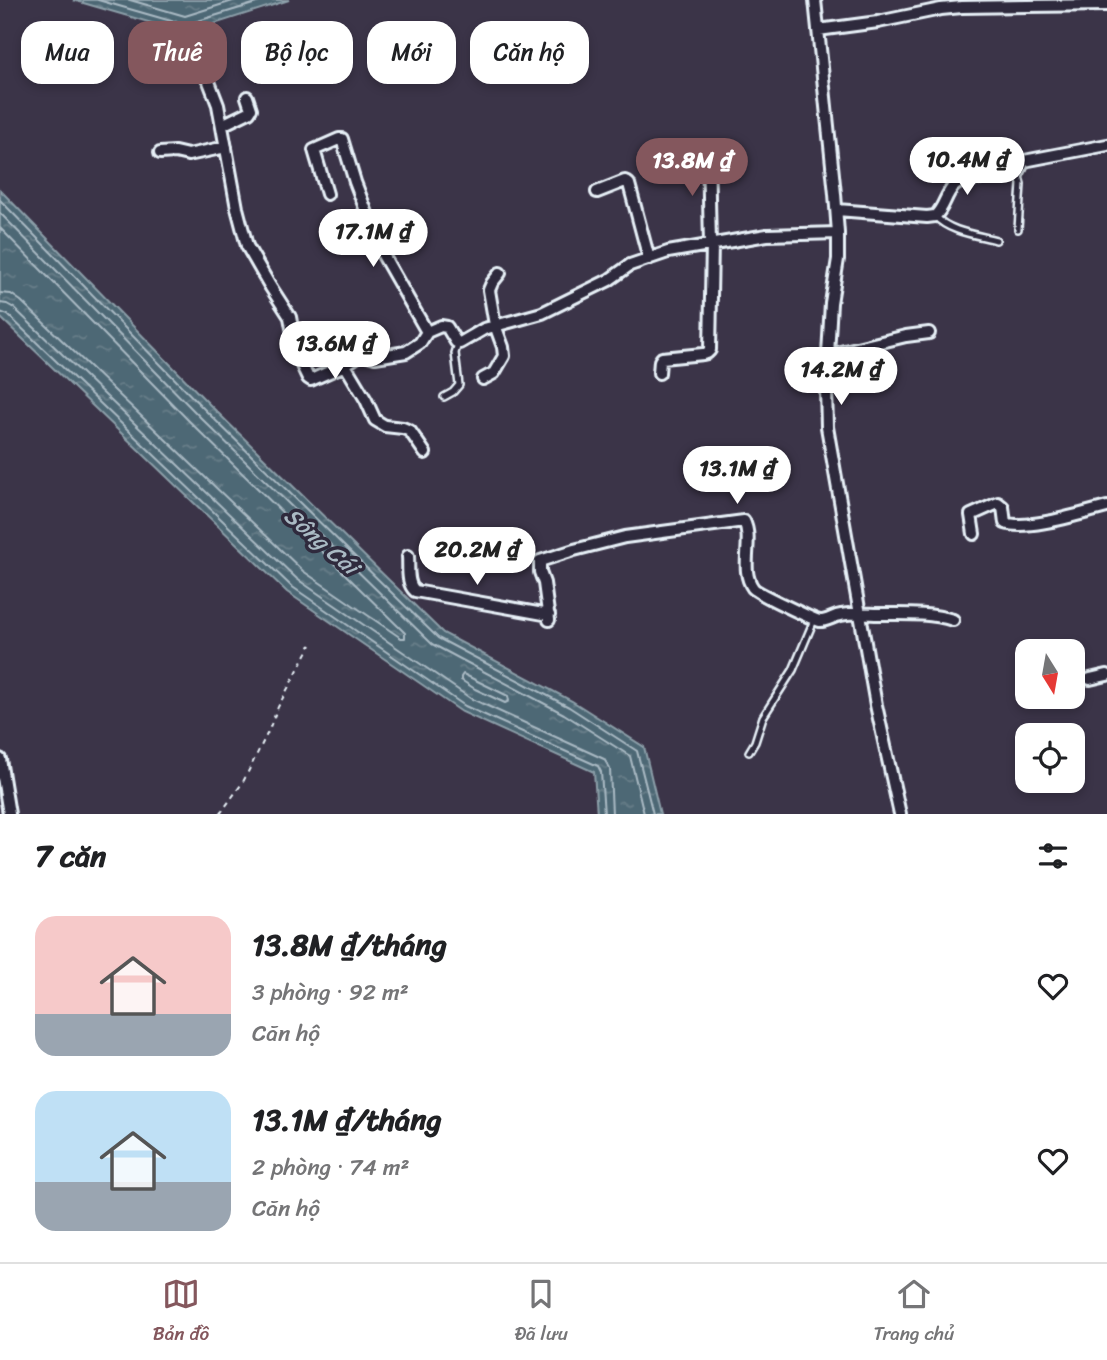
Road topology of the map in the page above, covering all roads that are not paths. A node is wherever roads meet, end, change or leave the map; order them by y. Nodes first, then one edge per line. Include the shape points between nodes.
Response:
1 (815, 0) edge
2 (1107, 5) edge
3 (818, 30) junction
4 (210, 84) edge
5 (247, 97) dead end
6 (222, 125) junction
7 (1107, 145) edge
8 (226, 147) junction
9 (708, 151) dead end
10 (160, 153) dead end
11 (1018, 173) junction
12 (597, 192) dead end
13 (327, 194) dead end
14 (837, 210) junction
15 (935, 216) junction
16 (1018, 229) dead end
17 (838, 233) junction
18 (996, 240) dead end
19 (711, 245) junction
20 (649, 258) junction
21 (500, 273) dead end
22 (495, 326) junction
23 (427, 332) junction
24 (929, 333) dead end
25 (458, 344) junction
26 (828, 355) junction
27 (345, 365) junction
28 (659, 373) dead end
29 (483, 379) dead end
30 (444, 397) dead end
31 (425, 453) dead end
32 (1107, 507) edge
33 (974, 534) dead end
34 (408, 556) dead end
35 (860, 614) junction
36 (814, 620) junction
37 (953, 620) dead end
38 (1107, 675) edge
39 (1090, 678) dead end
40 (749, 752) dead end
41 (0, 759) edge
42 (9, 814) edge
43 (900, 814) edge

1 - 3 street
2 - 3 street via 962,7
3 - 14 street
4 - 6 street
5 - 6 street via 249,112
6 - 8 street
7 - 11 street via 1024,161
8 - 10 street via 188,155
8 - 27 street via 247,246 290,317 304,371 314,380
9 - 19 street
11 - 15 street via 954,185
11 - 16 lane
12 - 20 street via 625,181 629,184
13 - 23 street via 314,150 342,139 383,255
14 - 15 street
14 - 17 street
15 - 18 lane via 958,229
17 - 19 street via 767,235
17 - 26 street
19 - 20 street
19 - 28 street via 710,350 662,358
20 - 22 street via 542,313
21 - 22 street via 489,290
22 - 25 street
22 - 29 street via 504,356 494,373
23 - 25 street via 445,326
23 - 27 street via 413,349 375,358 361,354
24 - 26 street
25 - 30 lane via 459,385
26 - 35 street via 828,438
27 - 31 street via 375,420 410,431
32 - 33 street via 1018,525 1005,523 998,503 971,515
34 - 36 street via 409,580 415,591 549,618 540,561 625,537 744,521 752,587
35 - 36 street
35 - 37 street via 930,614
35 - 43 street
36 - 40 lane
38 - 39 street
41 - 42 street

